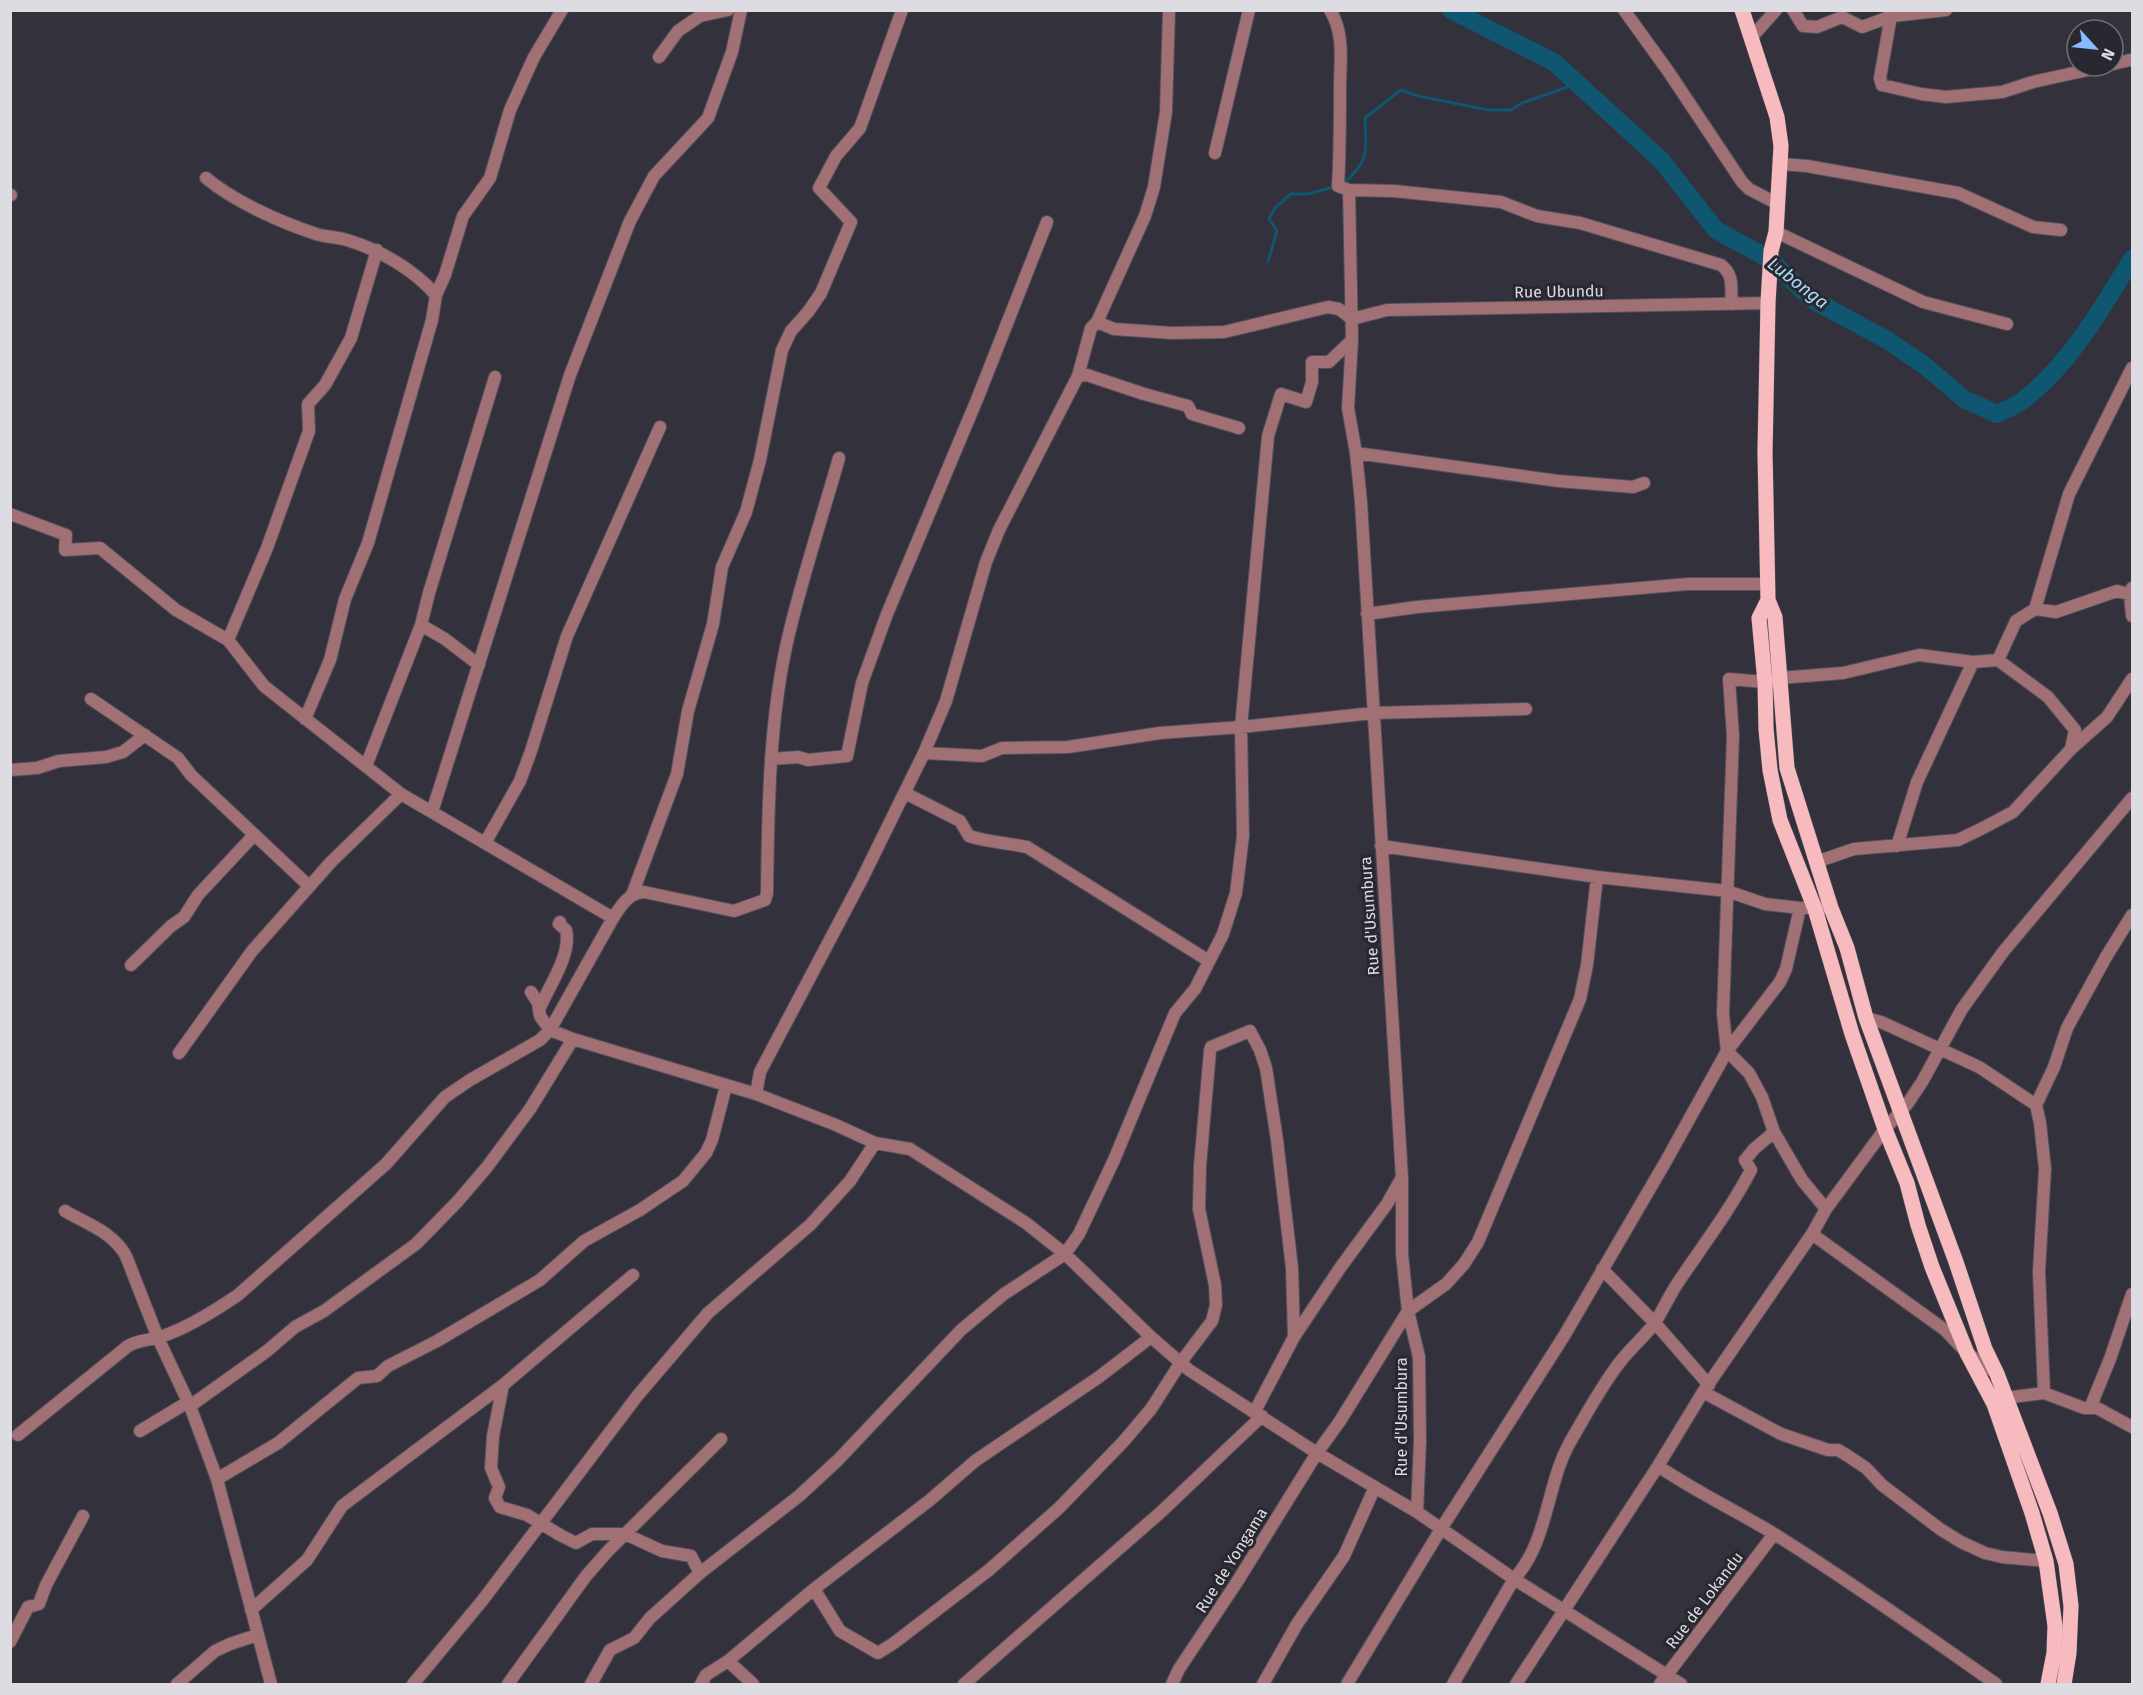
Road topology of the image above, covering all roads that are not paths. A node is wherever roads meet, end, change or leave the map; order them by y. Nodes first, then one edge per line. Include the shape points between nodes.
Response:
1 (562, 10) edge
2 (728, 10) edge
3 (741, 10) edge
4 (902, 10) edge
5 (1169, 10) edge
6 (1249, 10) edge
7 (1330, 10) edge
8 (1624, 10) edge
9 (1742, 10) edge
10 (1776, 10) edge
11 (1793, 10) edge
12 (1946, 10) edge
13 (1892, 13) edge
14 (1751, 38) junction
15 (659, 57) dead end
16 (2130, 60) dead end
17 (2125, 61) edge
18 (2065, 75) edge
19 (1215, 153) dead end
20 (1781, 164) junction
21 (206, 178) dead end
22 (1349, 190) junction
23 (1778, 204) junction
24 (1047, 222) dead end
25 (2061, 230) dead end
26 (1776, 232) junction
27 (377, 250) junction
28 (436, 295) junction
29 (1768, 303) junction
30 (1732, 304) junction
31 (1352, 319) junction
32 (1097, 322) junction
33 (2007, 324) dead end
34 (1352, 340) junction
35 (2133, 368) edge
36 (495, 376) dead end
37 (1078, 376) junction
38 (660, 427) dead end
39 (1239, 428) dead end
40 (1356, 453) junction
41 (839, 458) dead end
42 (1644, 483) dead end
43 (10, 514) edge
44 (1767, 584) junction
45 (2132, 592) edge
46 (1768, 600) junction
47 (2035, 609) junction
48 (1367, 614) junction
49 (2133, 616) edge
50 (421, 625) junction
51 (228, 640) junction
52 (1998, 660) junction
53 (1973, 662) junction
54 (479, 665) junction
55 (1780, 678) junction
56 (2133, 679) edge
57 (1765, 682) junction
58 (91, 699) dead end
59 (1526, 709) dead end
60 (1373, 713) junction
61 (305, 719) junction
62 (1241, 727) junction
63 (145, 735) junction
64 (2071, 749) junction
65 (924, 753) junction
66 (771, 759) junction
67 (366, 766) junction
68 (1787, 768) junction
69 (10, 770) edge
70 (1770, 770) junction
71 (905, 793) junction
72 (401, 794) junction
73 (2133, 798) edge
74 (432, 812) junction
75 (254, 835) junction
76 (485, 843) junction
77 (1381, 846) junction
78 (1897, 846) junction
79 (1816, 862) junction
80 (1597, 877) junction
81 (309, 886) junction
82 (1727, 891) junction
83 (632, 895) junction
84 (1808, 908) junction
85 (1831, 908) junction
86 (2133, 915) edge
87 (613, 918) junction
88 (560, 922) dead end
89 (1209, 961) junction
90 (131, 965) dead end
91 (531, 992) dead end
92 (539, 1010) junction
93 (1866, 1018) junction
94 (550, 1030) junction
95 (573, 1039) junction
96 (1939, 1050) junction
97 (1727, 1051) junction
98 (179, 1053) dead end
99 (726, 1086) junction
100 (756, 1094) junction
101 (2036, 1105) junction
102 (1902, 1112) junction
103 (1885, 1129) junction
104 (1774, 1132) junction
105 (875, 1143) junction
106 (1402, 1178) junction
107 (1826, 1209) junction
108 (65, 1211) dead end
109 (1812, 1234) junction
110 (1065, 1254) junction
111 (1602, 1269) junction
112 (633, 1275) dead end
113 (2133, 1294) edge
114 (1408, 1311) junction
115 (1655, 1323) junction
116 (1151, 1337) junction
117 (1294, 1337) junction
118 (158, 1338) junction
119 (1967, 1353) junction
120 (1181, 1362) junction
121 (1997, 1374) junction
122 (502, 1385) junction
123 (1706, 1388) junction
124 (2044, 1393) junction
125 (2000, 1401) junction
126 (189, 1404) junction
127 (2090, 1408) junction
128 (1258, 1414) junction
129 (2133, 1427) edge
130 (140, 1431) dead end
131 (18, 1435) dead end
132 (721, 1439) dead end
133 (1317, 1453) junction
134 (1658, 1466) junction
135 (217, 1479) junction
136 (1375, 1487) junction
137 (1417, 1512) junction
138 (83, 1516) dead end
139 (541, 1523) junction
140 (1441, 1529) junction
141 (625, 1533) junction
142 (1774, 1534) junction
143 (2046, 1561) junction
144 (700, 1573) junction
145 (1514, 1579) junction
146 (814, 1589) junction
147 (251, 1610) junction
148 (1564, 1610) junction
149 (257, 1635) junction
150 (10, 1642) edge
151 (728, 1661) junction
152 (1663, 1680) edge
153 (177, 1684) edge
154 (271, 1684) edge
155 (413, 1684) edge
156 (508, 1684) edge
157 (591, 1684) edge
158 (701, 1684) edge
159 (753, 1684) edge
160 (964, 1684) edge
161 (1172, 1684) edge
162 (1263, 1684) edge
163 (1347, 1684) edge
164 (1453, 1684) edge
165 (1516, 1684) edge
166 (1681, 1684) edge
167 (1995, 1684) edge
168 (2049, 1684) edge
169 (2064, 1684) edge

1 - 28 street via 534,57 510,110 490,178 463,216
2 - 15 street via 700,16 678,30
3 - 54 street via 732,52 708,118 654,176 630,221 570,375
4 - 83 street via 860,128 836,156 819,188 851,222 821,293 791,331 782,350 746,512 722,567 713,624 688,711 677,774
5 - 32 street via 1166,112 1154,187
6 - 19 street
7 - 22 street via 1341,56 1338,186
8 - 23 street via 1742,182
9 - 14 main road
10 - 14 street
11 - 13 street via 1803,26 1817,27 1842,17 1862,27
12 - 13 street
13 - 18 street via 1882,85 1946,97 2002,92
14 - 20 main road via 1777,117
16 - 17 street
20 - 23 main road
20 - 25 street via 1958,193 2033,227
21 - 27 street via 218,189 298,227
22 - 30 street via 1501,202 1537,216 1580,223 1721,265 1731,278
22 - 31 street, Rue d'Usumbura
23 - 26 main road
24 - 66 street via 887,614 862,683 847,756
26 - 29 main road
26 - 33 street via 1923,302
27 - 28 street
27 - 51 street via 351,338 325,385 308,405 309,431 267,548
28 - 61 street via 368,543 345,599 330,660
29 - 30 street, Rue Ubundu
29 - 44 main road
30 - 31 street, Rue Ubundu via 1387,310
31 - 32 street via 1339,309 1328,307 1224,332 1114,329
31 - 34 street, Rue d'Usumbura
32 - 37 street via 1091,328
34 - 40 street, Rue d'Usumbura via 1348,408
34 - 62 street via 1329,362 1312,362 1306,402 1281,394 1268,436
35 - 47 street via 2069,494
36 - 50 street
37 - 39 street via 1088,375 1188,406 1192,414
37 - 65 street via 999,530 946,701
38 - 76 street via 567,636 520,781
40 - 42 street via 1558,480 1632,487
40 - 48 street, Rue d'Usumbura
41 - 66 street via 788,639
43 - 51 street via 66,535 65,550 100,548 176,610
44 - 46 main road
44 - 48 street via 1688,584
45 - 47 street via 2117,591 2056,612
45 - 49 street
46 - 55 main road via 1775,617
46 - 57 main road via 1759,618
47 - 52 street via 2016,621
48 - 60 street, Rue d'Usumbura
50 - 54 street
50 - 67 street
51 - 61 street via 264,686
52 - 53 street
52 - 64 street via 2048,697 2075,730
53 - 55 street via 1919,655 1843,673
53 - 78 street via 1917,782
54 - 74 street
55 - 57 street
55 - 68 main road
56 - 64 street via 2107,717
57 - 70 main road
57 - 82 street via 1729,679 1733,736
58 - 63 street
59 - 60 street
60 - 62 street
60 - 77 street, Rue d'Usumbura
61 - 67 street
62 - 65 street via 1160,733 1068,747 1002,747 982,756
62 - 89 street via 1243,836 1236,893 1223,934
63 - 69 street via 123,752 106,757
63 - 75 street via 178,758
64 - 78 street via 2013,812 1981,830 1958,840
65 - 71 street
66 - 83 street via 765,900 734,911 644,892
67 - 72 street
68 - 70 main road
68 - 79 main road
70 - 84 main road via 1780,820
71 - 89 street via 960,821 969,836 1027,847
71 - 100 street via 760,1072
72 - 74 street
72 - 81 street
73 - 96 street via 2003,952 1962,1009
74 - 76 street
75 - 81 street
75 - 90 street via 198,895 184,917
76 - 87 street
77 - 80 street
77 - 106 street, Rue d'Usumbura
78 - 79 street via 1854,849
79 - 85 main road
80 - 82 street
80 - 114 street via 1580,999 1478,1242 1446,1284
81 - 98 street via 252,951
82 - 84 street via 1765,904
82 - 97 street via 1723,1014
83 - 87 street
84 - 85 street
84 - 97 street via 1780,982
84 - 103 main road
85 - 93 main road
86 - 101 street via 2067,1028
87 - 94 street
88 - 92 street via 569,940
89 - 110 street via 1195,989 1175,1013 1114,1160 1079,1234
91 - 92 street
92 - 94 street
93 - 96 street
93 - 102 main road
94 - 95 street
94 - 118 street via 446,1097 386,1164 238,1295 213,1312
95 - 99 street
95 - 126 street via 530,1109 487,1167 416,1244
96 - 101 street via 1979,1067
96 - 102 street
97 - 104 street via 1749,1073
97 - 111 street
99 - 100 street
99 - 135 street via 706,1153 682,1181 584,1241 540,1280 388,1366 377,1376 358,1378 278,1443
100 - 105 street
101 - 124 street via 2045,1169 2039,1272
102 - 103 street
102 - 121 main road
103 - 107 street
103 - 119 main road via 1907,1183 1932,1267
104 - 107 street via 1802,1180
104 - 115 street via 1745,1160 1751,1170 1737,1199
105 - 110 street via 910,1149 1026,1223
105 - 139 street via 850,1181 810,1225 708,1313 638,1395
106 - 114 street, Rue d'Usumbura via 1402,1254
106 - 117 street
107 - 109 street
108 - 118 street via 120,1244
109 - 119 street via 1945,1330
109 - 123 street
110 - 116 street
110 - 144 street via 1004,1294 961,1330 838,1460
111 - 115 street
111 - 140 street
112 - 122 street
113 - 127 street
114 - 133 street, Rue de Yongama
114 - 137 street, Rue d'Usumbura via 1419,1357
115 - 123 street
115 - 145 street via 1617,1365 1568,1447 1539,1535 1526,1564
116 - 120 street
116 - 146 street via 1100,1377 975,1461
117 - 120 street via 1292,1268 1277,1140 1266,1068 1250,1031 1210,1047 1199,1209 1216,1305 1212,1321
117 - 128 street
118 - 126 street
118 - 131 street via 128,1346
119 - 121 street
119 - 125 main road
120 - 128 street
120 - 146 street via 1137,1426 1059,1508 988,1570 878,1653 840,1631
121 - 125 main road
122 - 139 street via 490,1468 499,1487 495,1498 500,1507
122 - 147 street via 342,1506 307,1560
123 - 134 street
123 - 143 street via 1781,1434 1848,1456 1940,1530 1961,1542 2002,1557
124 - 125 street
124 - 127 street via 2071,1405
125 - 143 main road
125 - 169 main road via 2050,1513 2066,1564 2071,1606
126 - 130 street
126 - 135 street
127 - 129 street
128 - 133 street
128 - 160 street via 1161,1512
132 - 141 street
133 - 136 street
133 - 161 street, Rue de Yongama
134 - 142 street
134 - 148 street
135 - 147 street
136 - 137 street
136 - 162 street via 1344,1556 1297,1624
137 - 140 street
138 - 150 street via 39,1604 28,1607
139 - 141 street via 576,1543 592,1534
139 - 155 street
140 - 145 street
140 - 163 street
141 - 144 street via 662,1551 691,1556
141 - 156 street via 586,1576
142 - 152 street, Rue de Lokandu
142 - 167 street
143 - 168 main road via 2055,1626
144 - 157 street via 650,1617 634,1638 610,1650
145 - 148 street
145 - 164 street
146 - 151 street
147 - 149 street
148 - 152 street
148 - 165 street
149 - 153 street via 215,1651
149 - 154 street
151 - 158 street via 706,1675
151 - 159 street
152 - 166 street

